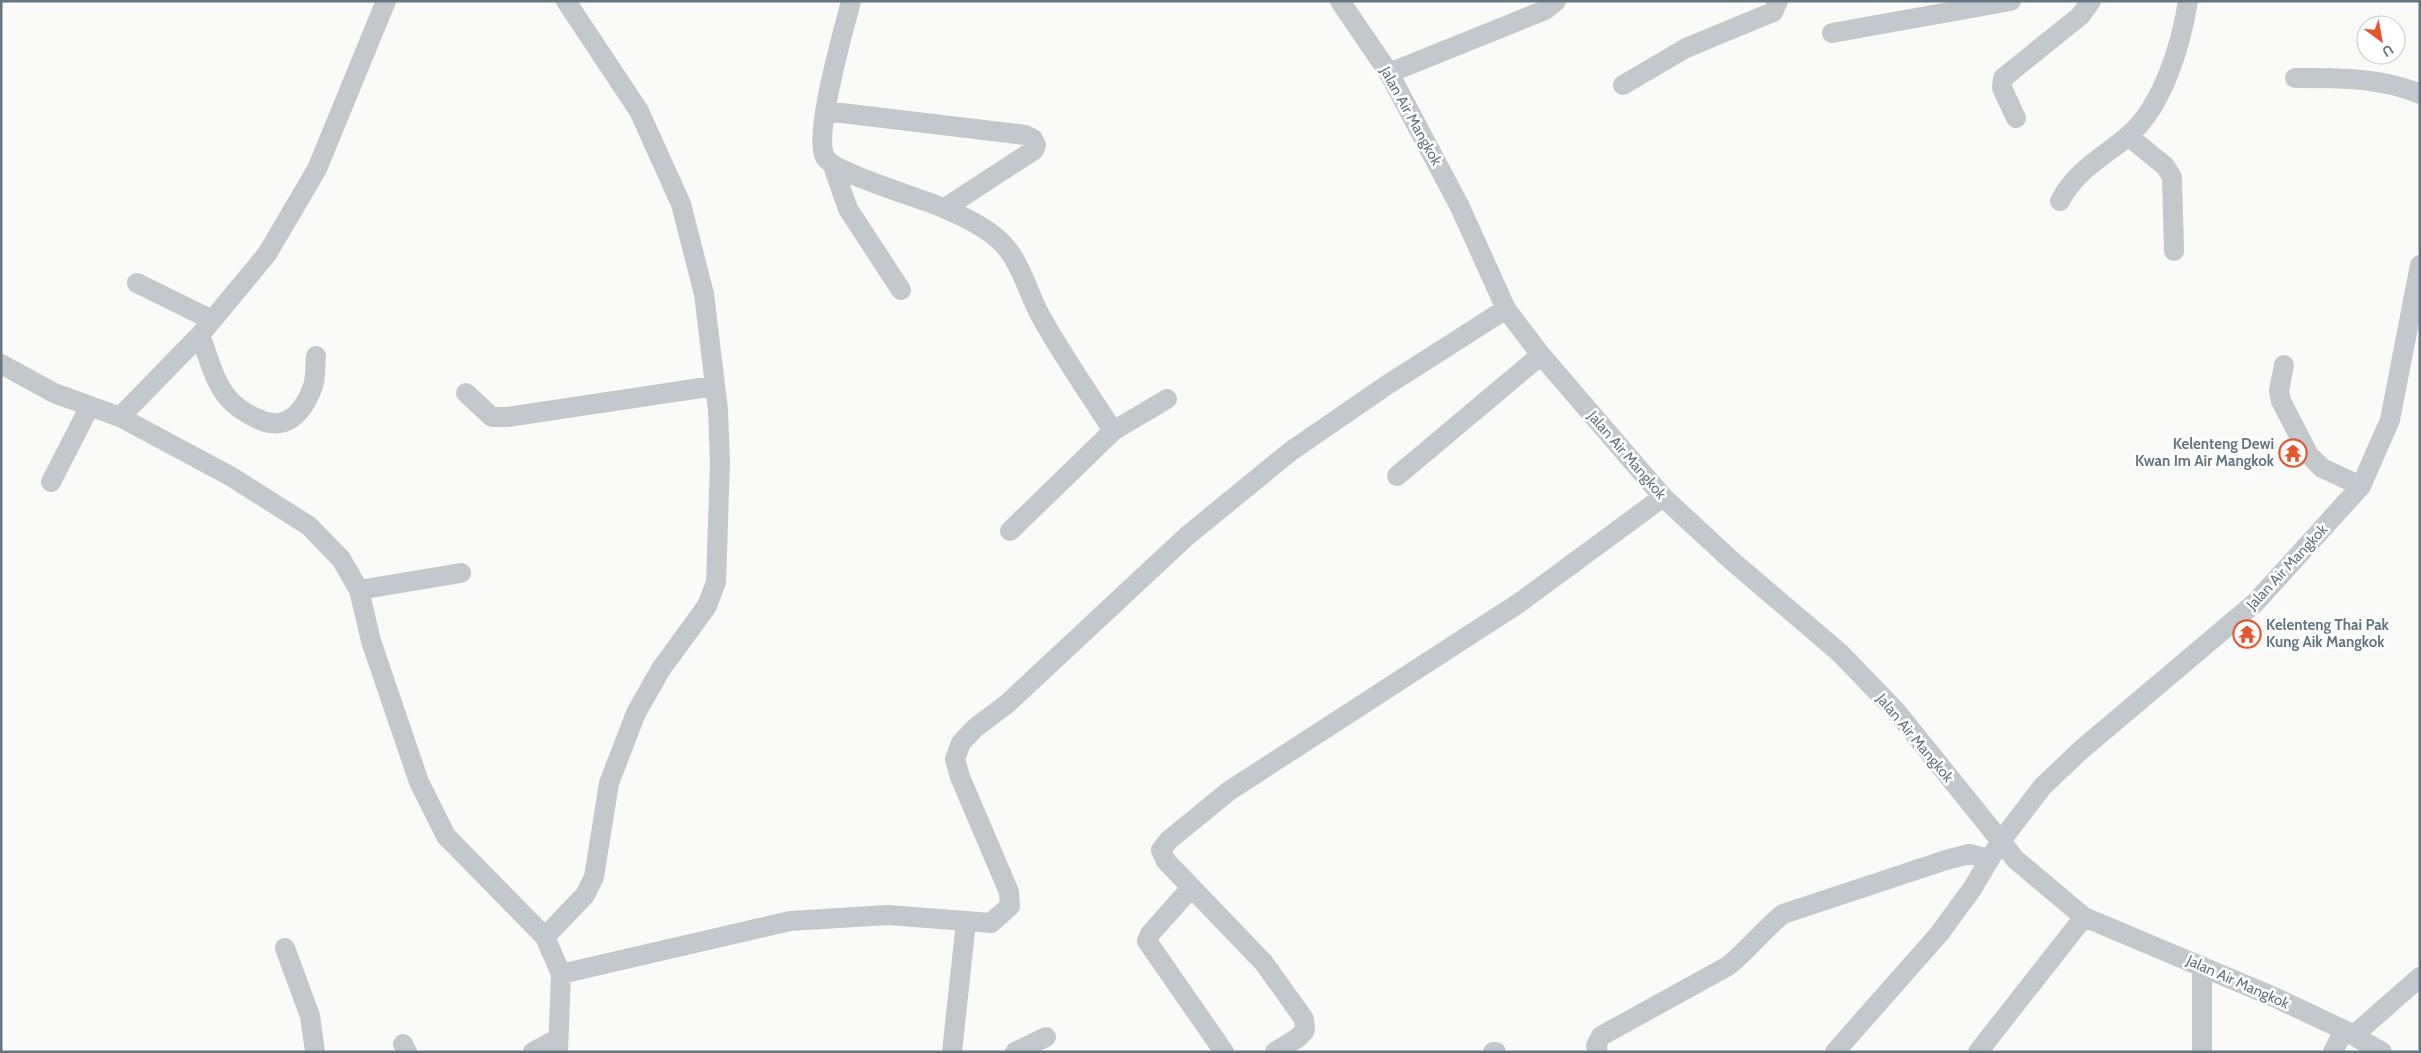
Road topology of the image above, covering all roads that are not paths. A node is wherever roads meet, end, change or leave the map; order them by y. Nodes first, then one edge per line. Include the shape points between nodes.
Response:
1 (386, 1) edge
2 (566, 1) edge
3 (851, 1) edge
4 (1340, 1) edge
5 (1556, 1) edge
6 (1778, 1) edge
7 (2011, 1) edge
8 (2091, 1) edge
9 (2188, 1) edge
10 (1832, 33) dead end
11 (1389, 74) junction
12 (2295, 78) dead end
13 (1623, 85) dead end
14 (2420, 94) edge
15 (825, 111) junction
16 (2016, 118) dead end
17 (2128, 136) junction
18 (833, 166) junction
19 (2060, 201) dead end
20 (945, 208) junction
21 (2174, 251) dead end
22 (2420, 265) edge
23 (137, 283) dead end
24 (901, 290) dead end
25 (1506, 309) junction
26 (206, 328) junction
27 (1541, 355) junction
28 (316, 356) dead end
29 (1, 364) edge
30 (2284, 365) dead end
31 (714, 386) junction
32 (466, 393) dead end
33 (1167, 399) dead end
34 (90, 406) junction
35 (120, 417) junction
36 (1113, 431) junction
37 (1397, 476) dead end
38 (51, 482) dead end
39 (2361, 486) junction
40 (1663, 497) junction
41 (1010, 531) dead end
42 (461, 573) dead end
43 (359, 590) junction
44 (2000, 842) junction
45 (1989, 859) junction
46 (1191, 888) junction
47 (2084, 917) junction
48 (966, 922) junction
49 (545, 937) junction
50 (285, 948) dead end
51 (2202, 966) junction
52 (561, 974) junction
53 (2420, 977) edge
54 (2349, 1032) junction
55 (1046, 1037) dead end
56 (557, 1045) edge
57 (315, 1052) edge
58 (533, 1052) edge
59 (952, 1052) edge
60 (1015, 1052) edge
61 (1224, 1052) edge
62 (1275, 1052) edge
63 (1598, 1052) edge
64 (1835, 1052) edge
65 (1978, 1052) edge
66 (2202, 1052) edge
67 (2333, 1052) edge
68 (2382, 1052) edge

1 - 26 street via 317,169 267,254
2 - 31 street via 639,111 681,204 704,294
3 - 15 street
4 - 11 street, Jalan Air Mangkok
5 - 11 street via 1545,10
6 - 13 street via 1773,12 1686,48
7 - 10 street
8 - 16 street via 2080,16 2003,78 2002,88
9 - 17 street via 2184,28 2169,72 2144,120
11 - 25 street, Jalan Air Mangkok via 1460,207
12 - 14 street via 2361,80 2400,85
15 - 18 street via 823,150
15 - 20 street via 1025,135 1036,144 1034,150
17 - 19 street via 2082,171 2069,184
17 - 21 street via 2165,166 2172,177
18 - 20 street
18 - 24 street via 848,209
20 - 36 street via 994,235 1011,253 1039,314
22 - 39 street, Jalan Air Mangkok via 2390,420
23 - 26 street
25 - 27 street, Jalan Air Mangkok
25 - 48 street via 1291,451 1186,536 961,743 955,759 960,777 1009,892 1010,906 991,923
26 - 28 street via 220,388 229,400 268,424 282,424 292,419 300,409 313,386
26 - 35 street
27 - 37 street
27 - 40 street, Jalan Air Mangkok
29 - 34 street via 54,393
30 - 39 street via 2279,392 2281,401 2309,455 2322,468
31 - 32 street via 508,417 492,417
31 - 49 street via 720,462 716,582 707,606 661,668 636,713 609,783 594,877 585,895
33 - 36 street
34 - 35 street
34 - 38 street
35 - 43 street via 232,477 309,526 341,559
36 - 41 street
39 - 44 street, Jalan Air Mangkok via 2255,603 2043,786
40 - 44 street, Jalan Air Mangkok via 1840,653 1896,711
40 - 46 street via 1519,603 1229,791 1169,840 1161,850 1166,862
42 - 43 street
43 - 49 street via 371,641 404,742 419,782 446,836
44 - 45 street, Jalan Air Mangkok
44 - 47 street, Jalan Air Mangkok via 2016,860
45 - 63 street via 1969,854 1946,860 1782,914 1728,966 1601,1036 1596,1046
45 - 64 street, Jalan Air Mangkok via 1972,890 1939,934
46 - 61 street via 1147,941
46 - 62 street via 1264,962 1304,1020 1304,1030 1299,1037
47 - 51 street, Jalan Air Mangkok
47 - 65 street
48 - 52 street via 888,915 790,921
48 - 59 street
49 - 52 street
50 - 57 street via 310,1016
51 - 54 street, Jalan Air Mangkok
51 - 66 street
52 - 56 street
53 - 54 street
54 - 67 street
54 - 68 street, Jalan Air Mangkok
55 - 60 street
56 - 58 street

